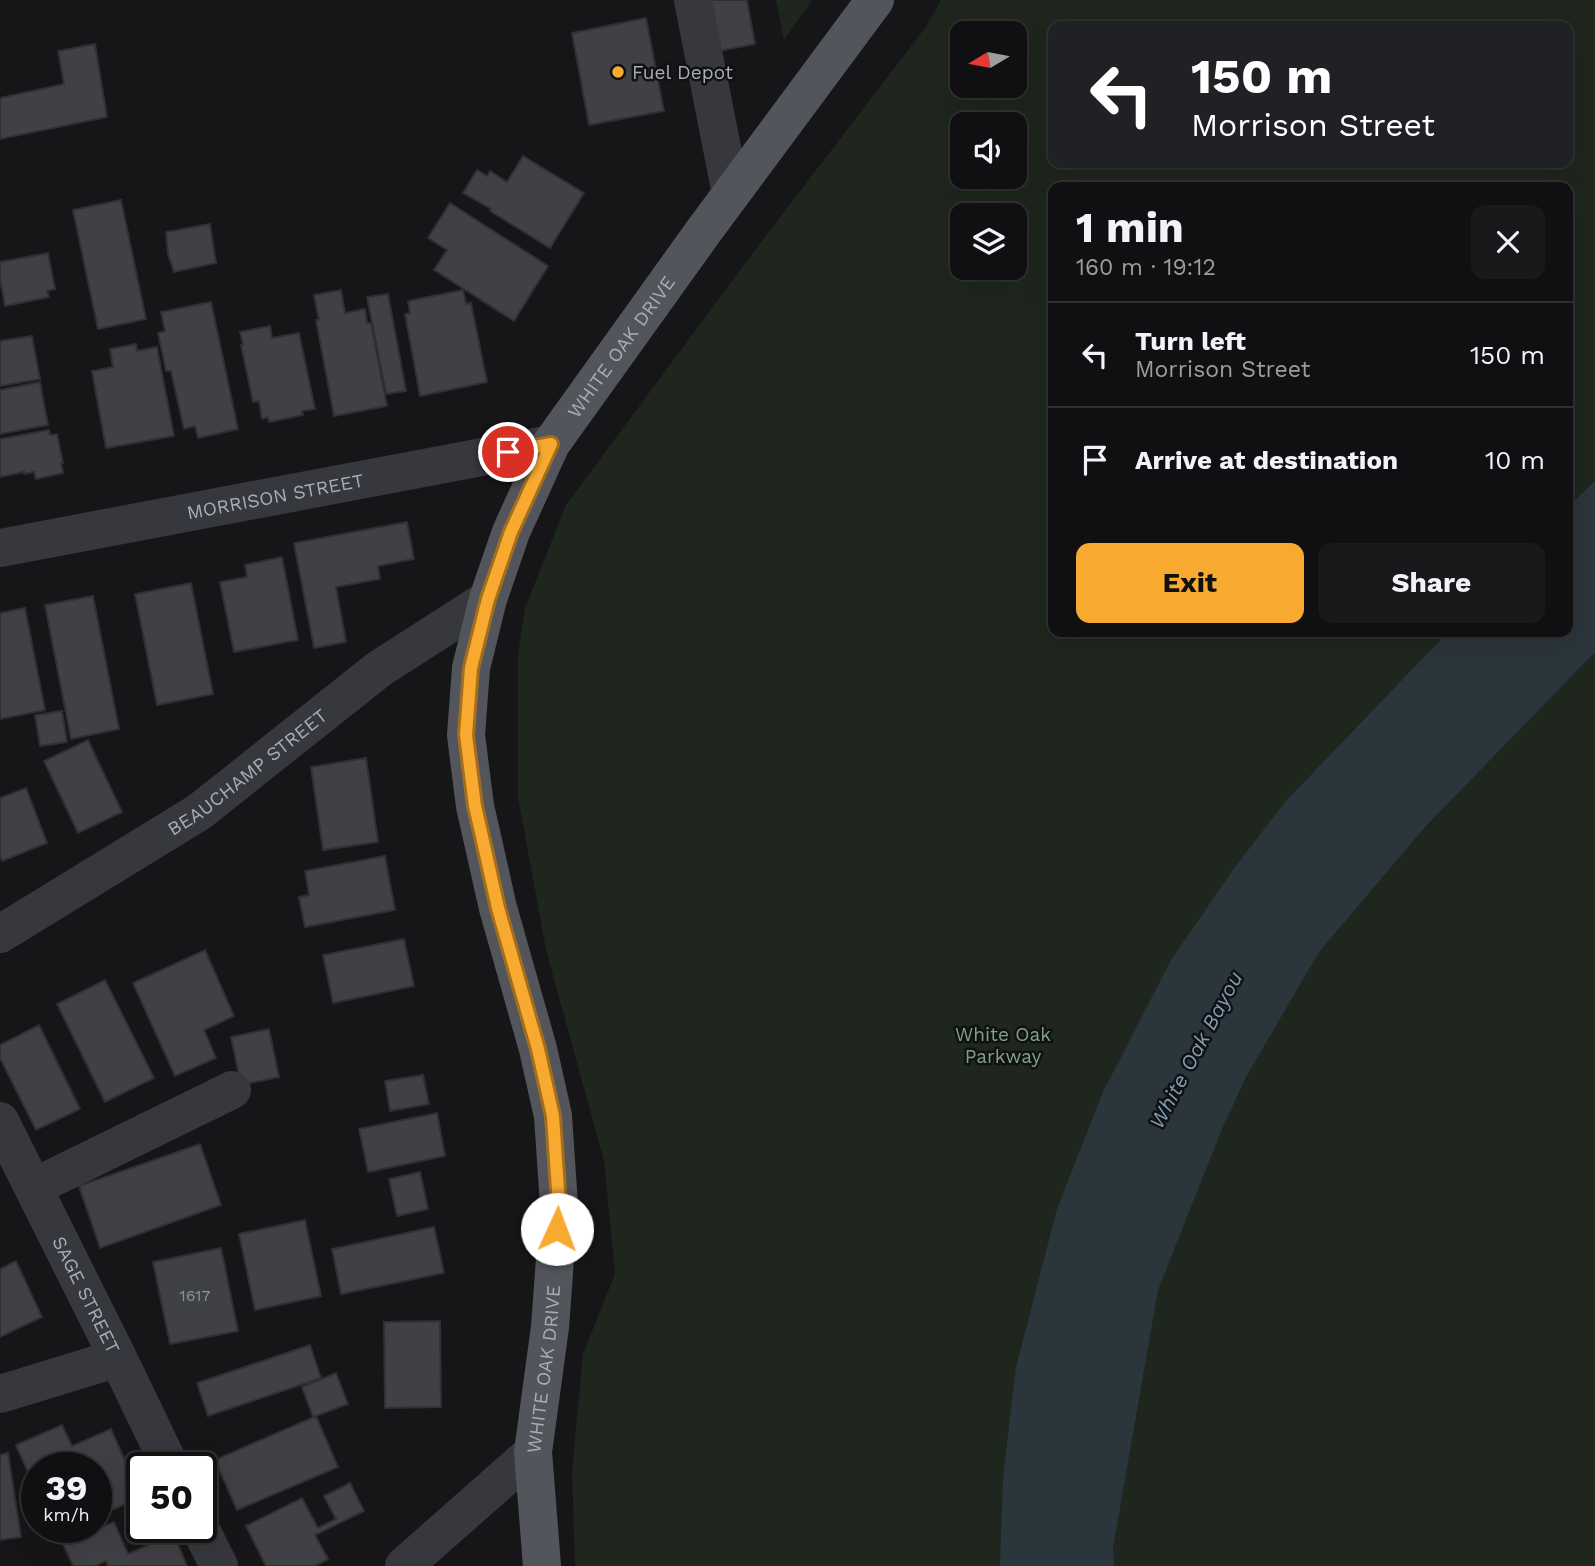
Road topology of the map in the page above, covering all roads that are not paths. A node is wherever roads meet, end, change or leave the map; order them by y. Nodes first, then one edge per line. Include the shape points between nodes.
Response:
1 (693, 0) edge
2 (875, 0) edge
3 (732, 194) junction
4 (551, 444) junction
5 (0, 548) edge
6 (488, 599) junction
7 (0, 934) edge
8 (232, 1090) dead end
9 (0, 1121) edge
10 (34, 1186) junction
11 (118, 1358) junction
12 (0, 1394) edge
13 (163, 1452) edge
14 (533, 1452) junction
15 (208, 1543) edge
16 (219, 1566) edge
17 (404, 1566) edge
18 (542, 1566) edge

1 - 3 street
2 - 3 main road, WHITE OAK DRIVE
3 - 4 main road, WHITE OAK DRIVE
4 - 5 street, MORRISON STREET
4 - 6 main road, WHITE OAK DRIVE via 511,532
6 - 7 street, BEAUCHAMP STREET via 379,670 199,812
6 - 14 main road, WHITE OAK DRIVE via 471,668 466,735 498,908 553,1116 559,1205 550,1327
8 - 10 street
9 - 10 street, SAGE STREET
10 - 11 street, SAGE STREET
11 - 12 street
11 - 13 street, SAGE STREET
14 - 17 street
14 - 18 main road, WHITE OAK DRIVE
15 - 16 street

